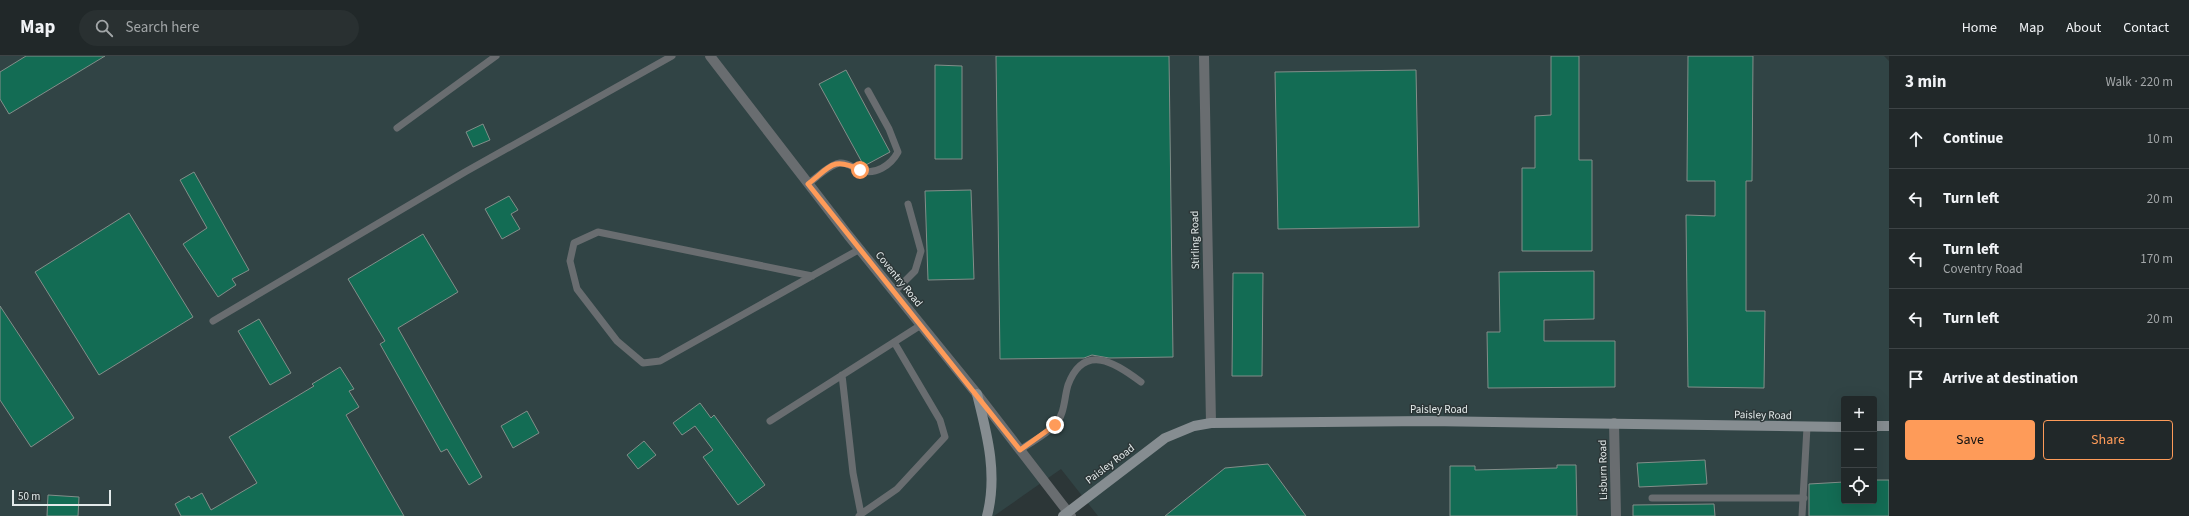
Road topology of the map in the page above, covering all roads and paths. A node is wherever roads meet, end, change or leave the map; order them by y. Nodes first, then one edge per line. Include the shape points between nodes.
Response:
1 (496, 56) edge
2 (672, 56) edge
3 (710, 56) edge
4 (1204, 56) edge
5 (868, 91) dead end
6 (397, 128) dead end
7 (808, 184) junction
8 (908, 204) dead end
9 (860, 249) junction
10 (812, 276) junction
11 (894, 292) junction
12 (214, 321) dead end
13 (921, 325) junction
14 (894, 342) junction
15 (842, 375) junction
16 (1141, 382) dead end
17 (977, 394) junction
18 (770, 421) dead end
19 (1211, 423) junction
20 (1614, 423) junction
21 (1877, 426) edge
22 (1889, 426) edge
23 (1807, 427) junction
24 (1841, 427) edge
25 (1020, 450) junction
26 (1652, 498) dead end
27 (1804, 498) junction
28 (860, 515) edge
29 (1067, 515) edge
30 (987, 516) edge
31 (1616, 516) edge
32 (1802, 516) edge

1 - 6 lane
2 - 12 lane via 465,172
3 - 7 street, Coventry Road
4 - 19 street, Stirling Road
5 - 7 lane via 898,152 893,161 870,173 841,162 834,164
7 - 9 street, Coventry Road
8 - 11 lane via 921,251 915,271
9 - 10 lane
9 - 11 street, Coventry Road
10 - 10 lane via 660,361 643,363 617,341 577,289 570,261 574,243 598,232
11 - 13 street, Coventry Road
13 - 14 lane
13 - 17 street, Coventry Road
14 - 15 lane
14 - 28 lane via 940,420 945,437 897,489
15 - 18 lane
15 - 28 lane
16 - 25 lane via 1122,368 1106,361 1083,363 1068,385 1064,409 1055,425
17 - 25 street, Coventry Road
17 - 30 main road via 990,447 992,483
19 - 20 main road, Paisley Road
19 - 29 main road, Paisley Road via 1194,426 1165,438
20 - 23 main road, Paisley Road
20 - 31 street, Lisburn Road
21 - 22 main road
23 - 24 main road, Paisley Road
23 - 27 lane
25 - 29 street, Coventry Road
26 - 27 lane
27 - 32 lane

